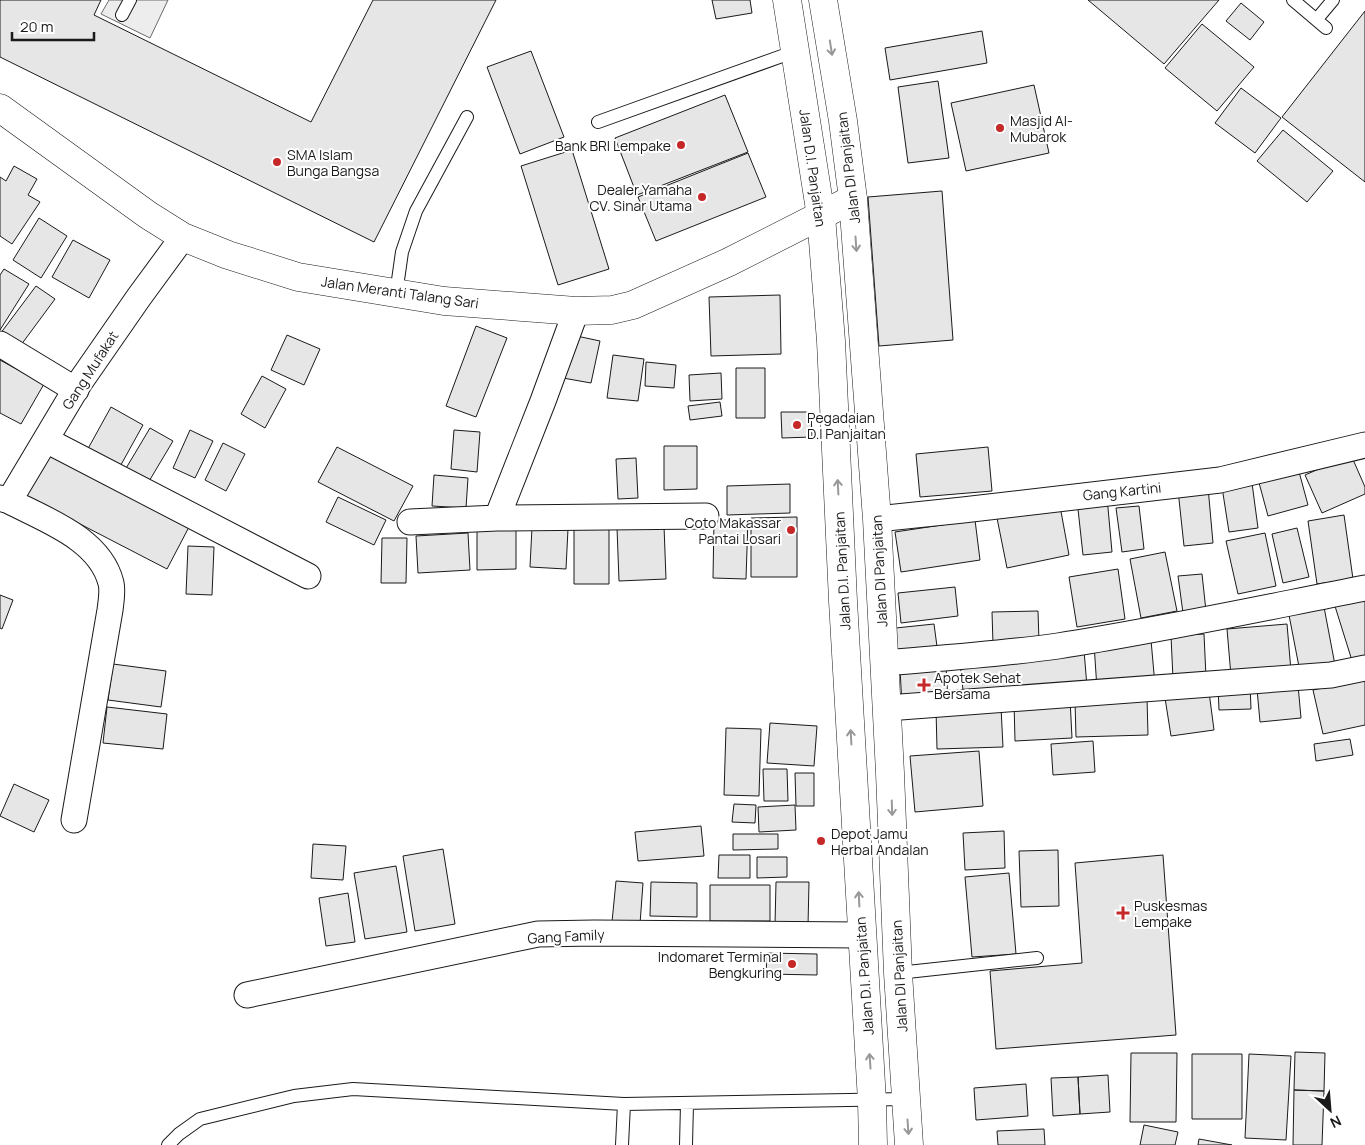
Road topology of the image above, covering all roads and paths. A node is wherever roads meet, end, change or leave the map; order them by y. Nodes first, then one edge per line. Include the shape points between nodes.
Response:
1 (130, 0) edge
2 (787, 0) edge
3 (823, 0) edge
4 (1293, 0) edge
5 (1332, 0) edge
6 (122, 15) dead end
7 (796, 51) junction
8 (0, 108) edge
9 (466, 117) dead end
10 (598, 122) dead end
11 (852, 199) junction
12 (821, 216) junction
13 (183, 237) junction
14 (396, 294) junction
15 (576, 311) junction
16 (0, 344) edge
17 (76, 390) junction
18 (46, 440) junction
19 (1365, 445) edge
20 (4, 500) edge
21 (706, 516) dead end
22 (497, 518) junction
23 (877, 519) junction
24 (410, 522) dead end
25 (308, 576) dead end
26 (1365, 588) edge
27 (884, 663) junction
28 (1365, 668) edge
29 (887, 708) junction
30 (890, 773) junction
31 (853, 774) junction
32 (74, 820) dead end
33 (861, 935) junction
34 (1036, 958) dead end
35 (898, 972) junction
36 (247, 995) dead end
37 (906, 1100) junction
38 (872, 1101) junction
39 (624, 1104) junction
40 (687, 1104) junction
41 (168, 1145) edge
42 (622, 1145) edge
43 (686, 1145) edge
44 (873, 1145) edge
45 (909, 1145) edge

1 - 6 lane
2 - 7 main road, Jalan D.I. Panjaitan
3 -> 11 main road, Jalan DI Panjaitan
4 - 5 lane via 1321,23
7 - 10 lane
7 - 12 main road, Jalan D.I. Panjaitan
8 - 13 main road, Jalan Meranti Talang Sari
9 - 14 lane via 416,212 402,252
11 - 12 main road, Jalan Meranti Talang Sari
11 -> 23 main road, Jalan DI Panjaitan
12 - 15 main road, Jalan Meranti Talang Sari via 650,299 612,310
31 -> 12 main road, Jalan D.I. Panjaitan via 831,341
13 - 14 main road, Jalan Meranti Talang Sari via 298,277
13 - 17 street, Gang Mufakat
14 - 15 main road, Jalan Meranti Talang Sari
15 - 22 street
16 - 17 street
17 - 18 street, Gang Mufakat
18 - 20 street, Gang Mufakat
18 - 25 street
19 - 23 street, Gang Kartini via 1220,480
20 - 32 street via 84,542 104,564 112,585
21 - 22 street
22 - 24 street
23 - 27 main road, Jalan DI Panjaitan
26 - 27 street via 1057,646
27 - 29 main road, Jalan DI Panjaitan
28 - 29 street via 1332,675
29 - 30 main road, Jalan DI Panjaitan
30 - 31 main road
30 -> 35 main road, Jalan DI Panjaitan
33 -> 31 main road, Jalan D.I. Panjaitan
33 - 36 street, Gang Family via 538,934
38 -> 33 main road, Jalan D.I. Panjaitan
34 - 35 lane
35 - 37 main road, Jalan DI Panjaitan
37 - 38 lane
37 -> 45 main road, Jalan DI Panjaitan
38 - 40 lane
38 - 44 main road, Jalan D.I. Panjaitan
39 - 40 lane
39 - 41 lane via 353,1089 294,1096 200,1119
39 - 42 lane
40 - 43 lane

